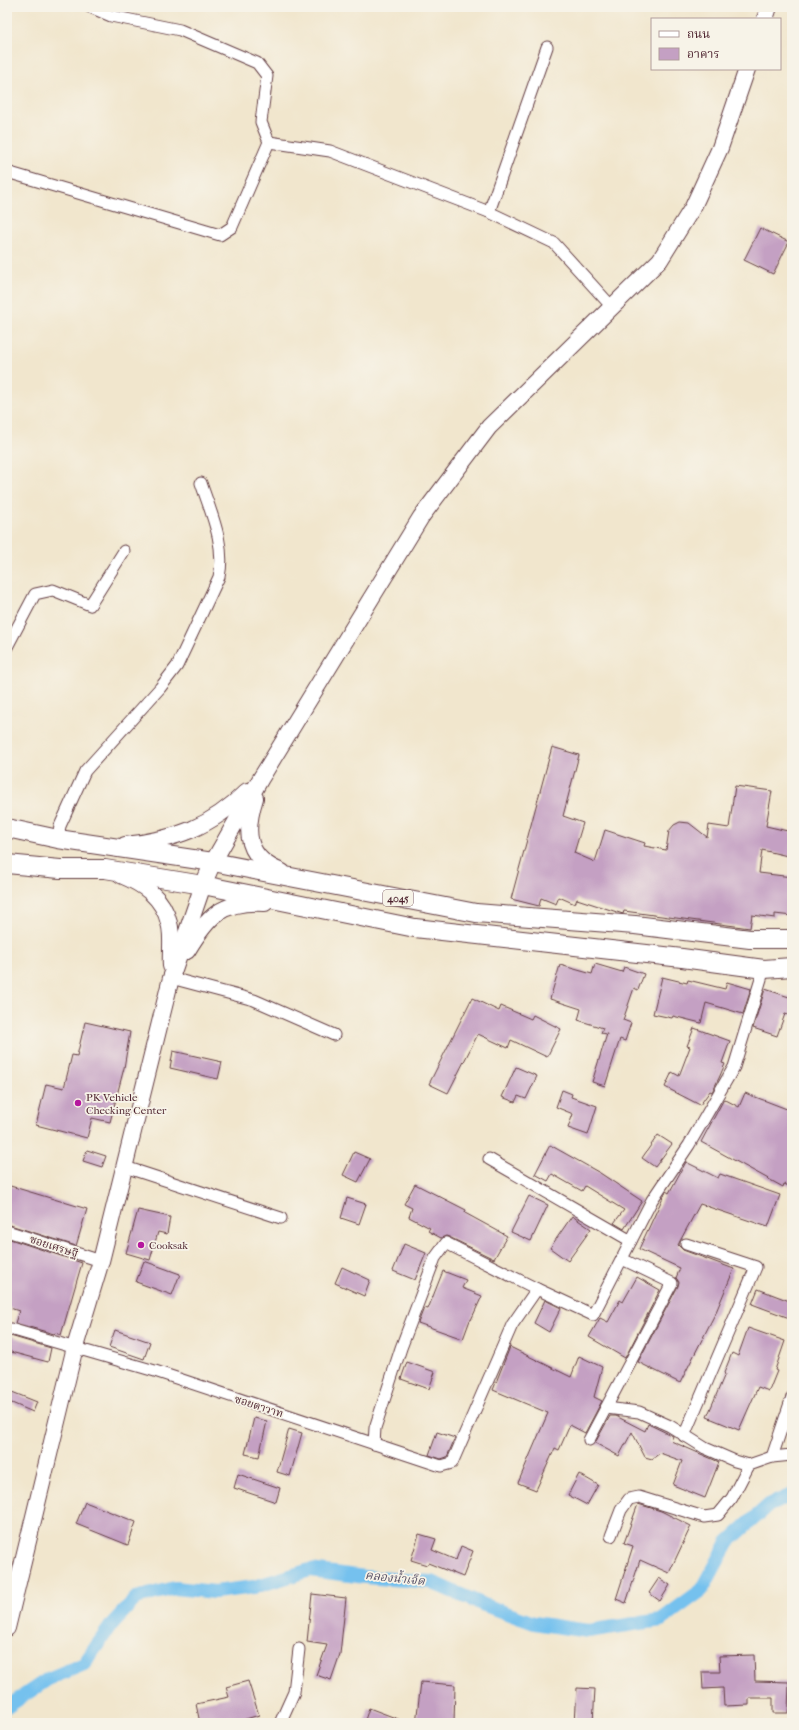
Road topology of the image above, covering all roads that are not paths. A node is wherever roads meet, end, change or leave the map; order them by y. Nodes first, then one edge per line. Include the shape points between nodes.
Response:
1 (90, 7) edge
2 (769, 7) edge
3 (764, 18) edge
4 (548, 47) dead end
5 (747, 70) edge
6 (269, 142) junction
7 (7, 172) edge
8 (488, 212) junction
9 (613, 308) junction
10 (201, 483) dead end
11 (124, 551) dead end
12 (7, 647) edge
13 (261, 778) junction
14 (7, 828) edge
15 (58, 839) junction
16 (109, 847) junction
17 (213, 862) junction
18 (7, 864) edge
19 (105, 869) junction
20 (298, 879) junction
21 (203, 885) junction
22 (310, 906) junction
23 (792, 939) edge
24 (792, 967) edge
25 (764, 969) junction
26 (171, 978) junction
27 (334, 1034) dead end
28 (489, 1158) dead end
29 (124, 1167) junction
30 (281, 1218) dead end
31 (7, 1231) edge
32 (631, 1241) junction
33 (686, 1244) dead end
34 (622, 1259) junction
35 (101, 1261) junction
36 (537, 1289) junction
37 (7, 1328) edge
38 (75, 1347) junction
39 (792, 1397) edge
40 (606, 1408) junction
41 (684, 1436) junction
42 (589, 1440) dead end
43 (374, 1444) junction
44 (792, 1455) edge
45 (772, 1457) junction
46 (749, 1465) junction
47 (611, 1536) dead end
48 (7, 1628) edge
49 (299, 1649) dead end
50 (280, 1723) edge

1 - 6 street via 112,16 180,30 257,64 267,76 261,122
2 - 3 street
4 - 8 street
5 - 9 street via 720,148 693,207 660,260
6 - 7 street via 232,227 220,235
6 - 8 street via 330,151
8 - 9 street via 554,244
9 - 13 street via 489,427 430,505
10 - 15 street via 221,547 222,563 219,577 177,666 85,771 60,826
11 - 12 street via 90,605 53,590 35,594
13 - 16 street via 232,806 184,834 154,842
13 - 17 street
13 - 20 street via 251,810 249,832 252,850 271,868
14 - 15 main road, 4045
15 - 16 main road, 4045
16 - 17 main road, 4045
17 - 20 main road, 4045
17 - 21 street
18 - 19 main road, 4045 via 60,869
19 - 21 main road, 4045
19 - 26 street via 139,883 152,893 162,906 170,923
20 - 23 main road, 4045 via 476,912 635,925 750,939
21 - 22 main road, 4045
21 - 26 street
22 - 25 main road, 4045 via 415,928
22 - 26 street via 247,902 228,906 212,917 198,933
24 - 25 main road, 4045
25 - 32 street via 734,1067 689,1145 652,1200
26 - 27 street via 254,1000
26 - 29 street
28 - 32 street
29 - 30 street
29 - 35 street
31 - 35 street, ซอยเศรษฐี
32 - 34 street
33 - 41 street via 756,1267
34 - 36 street via 593,1315
34 - 40 street via 672,1283
35 - 38 street
36 - 43 street, ซอยตาวาท via 512,1325 452,1463 441,1466
36 - 43 street via 446,1243 435,1258 401,1348 375,1428
37 - 38 street, ซอยตาวาท
38 - 43 street, ซอยตาวาท
38 - 48 street
39 - 45 street
40 - 41 street via 639,1412 670,1426
40 - 42 street
41 - 46 street via 735,1462
44 - 45 street
45 - 46 street
46 - 47 street via 732,1498 718,1515 704,1517 639,1497 629,1499 621,1510
49 - 50 street via 294,1692

